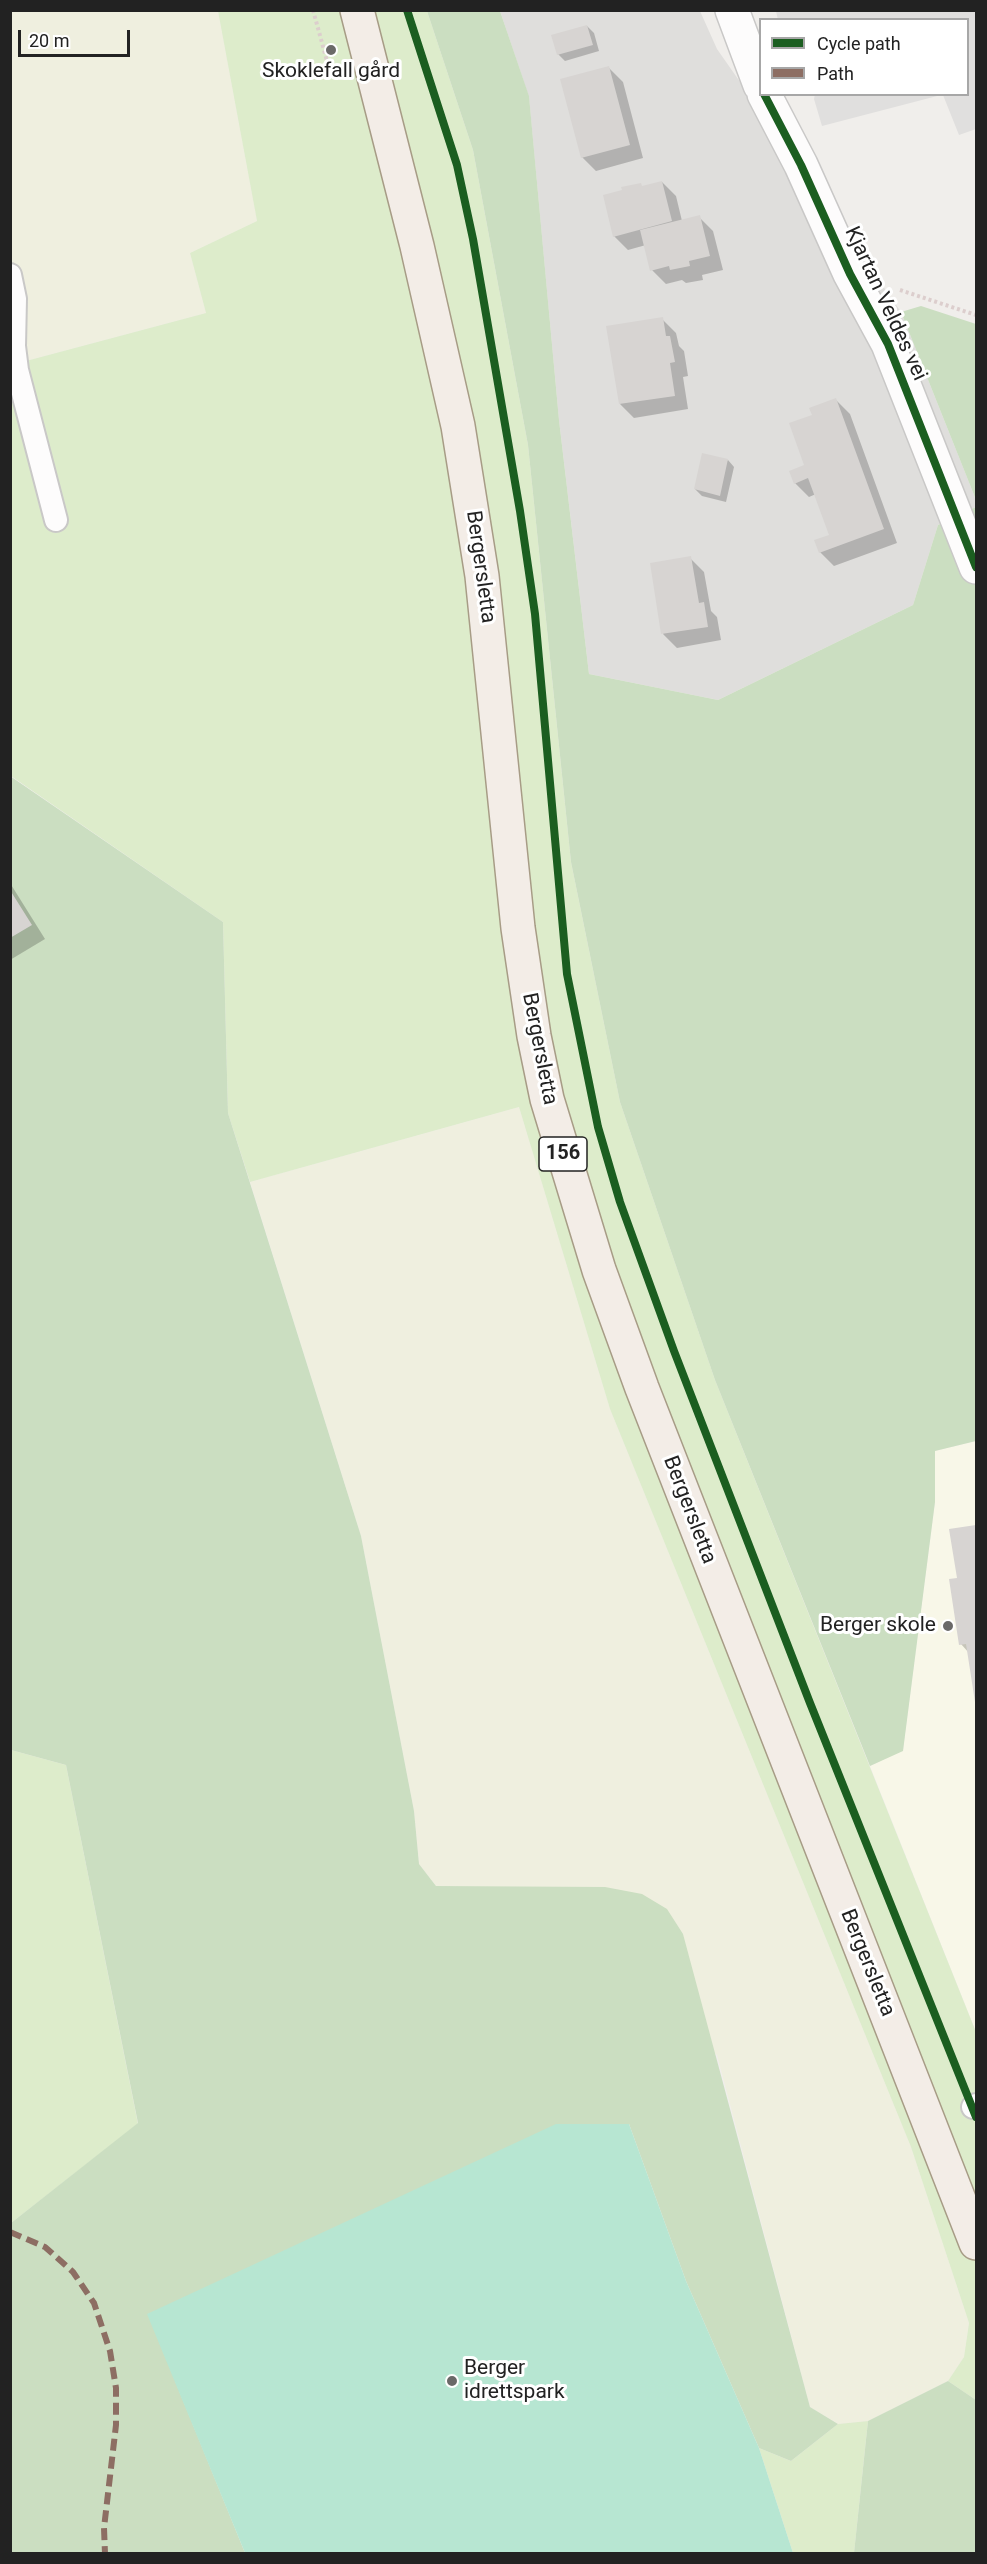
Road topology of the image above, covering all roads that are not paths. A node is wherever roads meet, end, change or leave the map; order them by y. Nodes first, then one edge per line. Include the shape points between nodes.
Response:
1 (357, 10) edge
2 (732, 10) edge
3 (759, 82) edge
4 (765, 96) edge
5 (10, 275) edge
6 (56, 520) dead end
7 (976, 567) edge
8 (976, 2242) edge

1 - 8 main road, Bergersletta / 156 via 458,426 485,598 518,928 547,1099 599,1270 642,1388
2 - 3 street
4 - 7 street, Kjartan Veldes vei via 888,344
5 - 6 lane via 15,299 17,370

